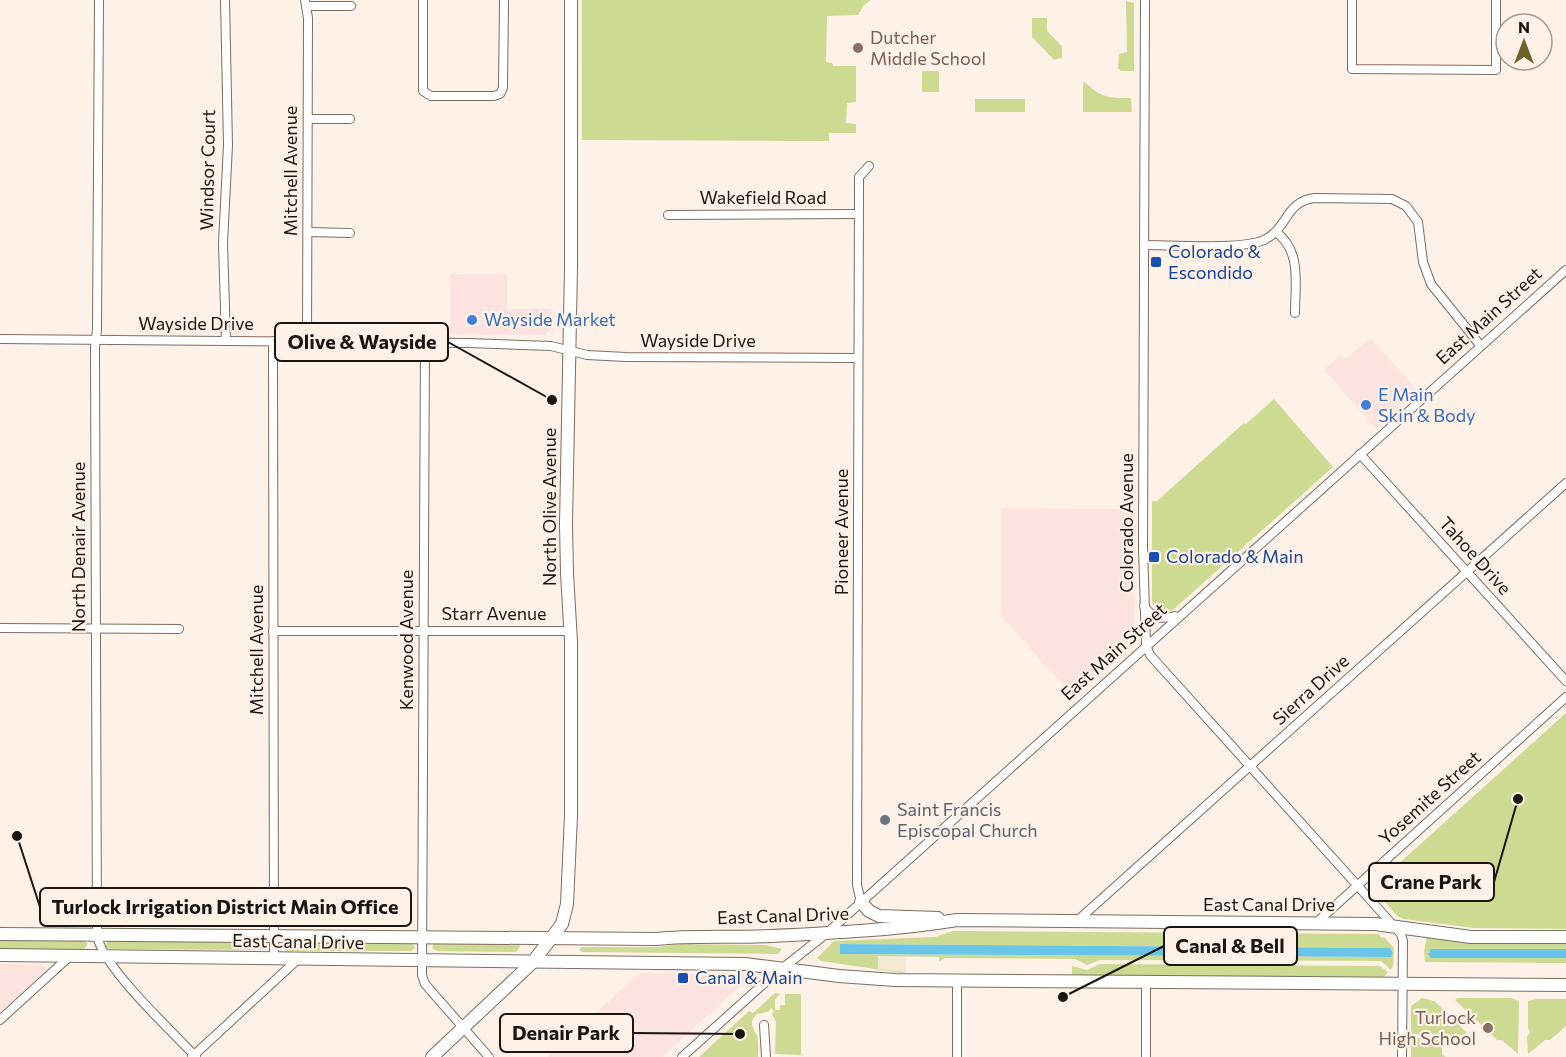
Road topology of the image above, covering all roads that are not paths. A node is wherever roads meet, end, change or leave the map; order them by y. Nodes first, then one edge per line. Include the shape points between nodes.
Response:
1 (99, 0) edge
2 (225, 0) edge
3 (423, 0) edge
4 (504, 0) edge
5 (571, 0) edge
6 (1145, 0) edge
7 (1352, 0) edge
8 (1496, 0) edge
9 (306, 3) edge
10 (351, 6) dead end
11 (308, 119) junction
12 (350, 119) dead end
13 (868, 166) dead end
14 (858, 214) junction
15 (668, 215) dead end
16 (308, 232) junction
17 (1276, 232) junction
18 (350, 233) dead end
19 (1144, 245) junction
20 (1566, 270) edge
21 (1295, 313) dead end
22 (0, 339) edge
23 (96, 339) junction
24 (226, 341) junction
25 (273, 341) junction
26 (307, 341) junction
27 (425, 342) junction
28 (1480, 345) junction
29 (571, 350) junction
30 (858, 358) junction
31 (1360, 454) junction
32 (1566, 483) edge
33 (1467, 572) junction
34 (1144, 606) junction
35 (1181, 613) junction
36 (0, 628) edge
37 (95, 628) junction
38 (179, 629) dead end
39 (273, 630) junction
40 (424, 631) junction
41 (570, 631) junction
42 (1146, 645) junction
43 (1566, 681) edge
44 (1566, 697) edge
45 (1250, 767) junction
46 (1356, 886) junction
47 (861, 902) junction
48 (957, 920) junction
49 (1077, 921) junction
50 (1316, 923) junction
51 (1394, 926) junction
52 (826, 933) junction
53 (0, 934) edge
54 (97, 935) junction
55 (274, 936) junction
56 (423, 937) junction
57 (552, 938) junction
58 (1566, 938) edge
59 (0, 956) edge
60 (70, 956) junction
61 (104, 956) junction
62 (274, 959) junction
63 (297, 960) junction
64 (422, 962) junction
65 (532, 963) junction
66 (782, 968) junction
67 (957, 981) junction
68 (1146, 983) junction
69 (1403, 984) junction
70 (1566, 985) edge
71 (0, 1020) edge
72 (764, 1025) dead end
73 (463, 1028) junction
74 (194, 1056) edge
75 (432, 1057) edge
76 (489, 1057) edge
77 (682, 1057) edge
78 (766, 1057) edge
79 (957, 1057) edge
80 (1146, 1057) edge
81 (1402, 1057) edge

1 - 23 street, North Denair Avenue
2 - 24 street, Windsor Court
3 - 4 street via 425,93 494,96 503,88
5 - 29 main road, North Olive Avenue
6 - 19 street, Colorado Avenue
7 - 8 street via 1352,69 1496,70
9 - 10 street
9 - 11 street, Mitchell Avenue
11 - 12 street
11 - 16 street, Mitchell Avenue
13 - 14 street, Pioneer Avenue via 859,177
14 - 15 street, Wakefield Road
14 - 30 street, Pioneer Avenue
16 - 18 street
16 - 26 street, Mitchell Avenue
17 - 19 street via 1249,245
17 - 21 street via 1294,255
17 - 28 street via 1294,207 1310,198 1400,201 1418,222 1423,262 1431,285
19 - 34 street, Colorado Avenue
20 - 28 street, East Main Street
22 - 23 street, Wayside Drive
23 - 24 street, Wayside Drive
23 - 37 street, North Denair Avenue
24 - 25 street, Wayside Drive
25 - 26 street, Wayside Drive
25 - 39 street, Mitchell Avenue
26 - 27 street, Wayside Drive
27 - 29 street, Wayside Drive
27 - 40 street, Kenwood Avenue
28 - 31 street, East Main Street
29 - 30 street, Wayside Drive via 594,356 643,358
29 - 41 main road, North Olive Avenue via 566,524
30 - 47 street, Pioneer Avenue via 857,885
31 - 33 street, Tahoe Drive
31 - 35 street, East Main Street
32 - 33 street, Sierra Drive
33 - 43 street, Tahoe Drive
33 - 45 street, Sierra Drive
34 - 35 street via 1159,618
34 - 42 street, Colorado Avenue
35 - 42 street, East Main Street
36 - 37 street
37 - 38 street
37 - 54 street, North Denair Avenue
39 - 40 street, Starr Avenue
39 - 55 street, Mitchell Avenue
40 - 41 street, Starr Avenue
40 - 56 street, Kenwood Avenue
41 - 57 main road, North Olive Avenue via 569,882 564,918
42 - 45 street via 1150,655
42 - 47 street, East Main Street
44 - 46 street, Yosemite Street
45 - 46 street
45 - 49 street, Sierra Drive
46 - 50 street, Yosemite Street
46 - 51 street
47 - 48 main road via 879,916
47 - 52 street, East Main Street
48 - 49 main road, East Canal Drive
48 - 52 main road, East Canal Drive
49 - 50 main road, East Canal Drive
50 - 51 main road, East Canal Drive
51 - 58 main road, East Canal Drive via 1471,937
51 - 69 street via 1403,941
52 - 57 main road, East Canal Drive
52 - 66 street, East Main Street
53 - 54 main road, East Canal Drive
54 - 55 main road, East Canal Drive
54 - 61 street, North Denair Avenue
55 - 56 main road, East Canal Drive
55 - 62 street, Mitchell Avenue
56 - 57 main road, East Canal Drive
56 - 64 street, Kenwood Avenue
57 - 65 main road, North Olive Avenue
59 - 60 main road, East Canal Drive
60 - 61 main road, East Canal Drive
60 - 71 street
61 - 62 main road, East Canal Drive
61 - 74 street, North Denair Avenue
62 - 63 main road, East Canal Drive
63 - 64 main road, East Canal Drive
63 - 74 street
64 - 65 main road, East Canal Drive
64 - 73 street, Kenwood Avenue via 425,984
65 - 66 main road, East Canal Drive via 745,964
65 - 73 main road, North Olive Avenue
66 - 67 main road, East Canal Drive via 870,979
66 - 77 street, East Main Street
67 - 68 main road, East Canal Drive
67 - 79 street
68 - 69 main road, East Canal Drive
68 - 80 street
69 - 70 main road, East Canal Drive
69 - 81 street
72 - 78 street
73 - 75 main road, North Olive Avenue
73 - 76 street, Kenwood Avenue

